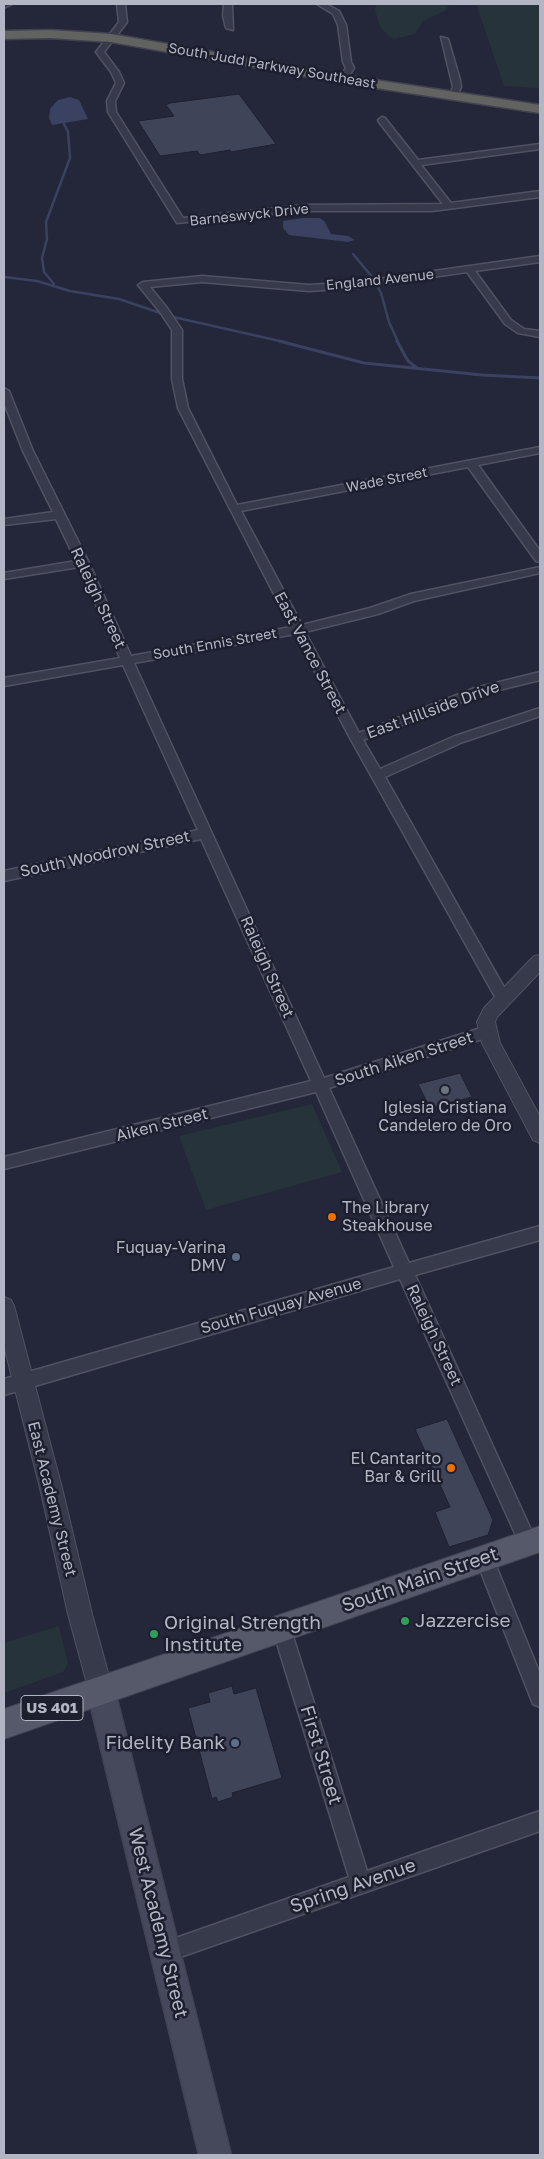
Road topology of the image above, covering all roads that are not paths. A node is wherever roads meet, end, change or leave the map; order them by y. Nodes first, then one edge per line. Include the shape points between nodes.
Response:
1 (8, 4) edge
2 (121, 4) edge
3 (228, 4) edge
4 (320, 4) edge
5 (4, 6) edge
6 (230, 28) dead end
7 (4, 35) edge
8 (111, 38) junction
9 (444, 39) dead end
10 (338, 78) junction
11 (453, 96) junction
12 (540, 109) edge
13 (382, 120) dead end
14 (540, 146) edge
15 (415, 163) junction
16 (540, 194) edge
17 (449, 206) junction
18 (540, 259) edge
19 (470, 270) junction
20 (152, 296) joint
21 (540, 334) edge
22 (4, 391) edge
23 (540, 450) edge
24 (471, 463) junction
25 (234, 509) junction
26 (58, 515) junction
27 (4, 522) edge
28 (540, 559) edge
29 (83, 563) junction
30 (540, 570) edge
31 (4, 576) edge
32 (297, 630) junction
33 (127, 659) junction
34 (540, 676) edge
35 (4, 682) edge
36 (540, 712) edge
37 (356, 738) junction
38 (378, 775) junction
39 (206, 833) junction
40 (4, 876) edge
41 (540, 961) edge
42 (504, 998) junction
43 (487, 1032) junction
44 (320, 1085) junction
45 (540, 1135) edge
46 (4, 1163) edge
47 (540, 1233) edge
48 (405, 1271) junction
49 (4, 1306) edge
50 (13, 1384) edge
51 (534, 1541) edge
52 (484, 1558) junction
53 (281, 1627) junction
54 (101, 1691) junction
55 (540, 1697) edge
56 (4, 1724) edge
57 (540, 1821) edge
58 (361, 1883) junction
59 (166, 1951) junction
60 (215, 2155) edge

1 - 5 street
2 - 8 street, Barneswyck Drive via 123,22
3 - 6 street
4 - 10 street via 336,12 340,19 350,68
7 - 8 highway, South Judd Parkway Southeast
8 - 10 highway, South Judd Parkway Southeast
8 - 17 street, Barneswyck Drive via 100,52 120,83 111,101 112,112 180,221 304,208
9 - 11 street via 456,80
10 - 11 highway, South Judd Parkway Southeast
11 - 12 highway, South Judd Parkway Southeast
13 - 15 street
14 - 15 street
15 - 17 street
16 - 17 street, Barneswyck Drive
18 - 19 street, England Avenue
19 - 20 street, England Avenue via 318,287 202,279 143,285
19 - 21 street via 508,322 521,331
20 - 25 street, East Vance Street via 177,330 177,380 183,408
22 - 26 street, Raleigh Street
23 - 24 street, Wade Street
24 - 25 street, Wade Street
24 - 28 street
25 - 32 street, East Vance Street
26 - 27 street
26 - 29 street, Raleigh Street
29 - 31 street
29 - 33 street, Raleigh Street
30 - 32 street, South Ennis Street via 411,598
32 - 33 street, South Ennis Street
32 - 37 street, East Vance Street
33 - 35 street, South Ennis Street
33 - 39 street, Raleigh Street
34 - 37 street, East Hillside Drive via 472,694
36 - 38 street via 458,739
37 - 38 street, East Vance Street
38 - 42 street, East Vance Street
39 - 40 street, South Woodrow Street
39 - 44 street, Raleigh Street
41 - 42 street
42 - 43 street via 490,1012
43 - 44 street, South Aiken Street
43 - 45 street
44 - 46 street, Aiken Street
44 - 48 street, Raleigh Street
47 - 48 street, South Fuquay Avenue
48 - 50 street, South Fuquay Avenue
48 - 51 street, Raleigh Street
49 - 50 street, East Academy Street
50 - 54 street, East Academy Street via 51,1488
51 - 52 main road, South Main Street / US 401
52 - 53 main road, South Main Street / US 401
52 - 55 street
53 - 54 main road, South Main Street / US 401
53 - 58 street, First Street
54 - 56 main road, US 401
54 - 59 main road, West Academy Street
57 - 58 street, Spring Avenue
58 - 59 street, Spring Avenue
59 - 60 main road, West Academy Street

